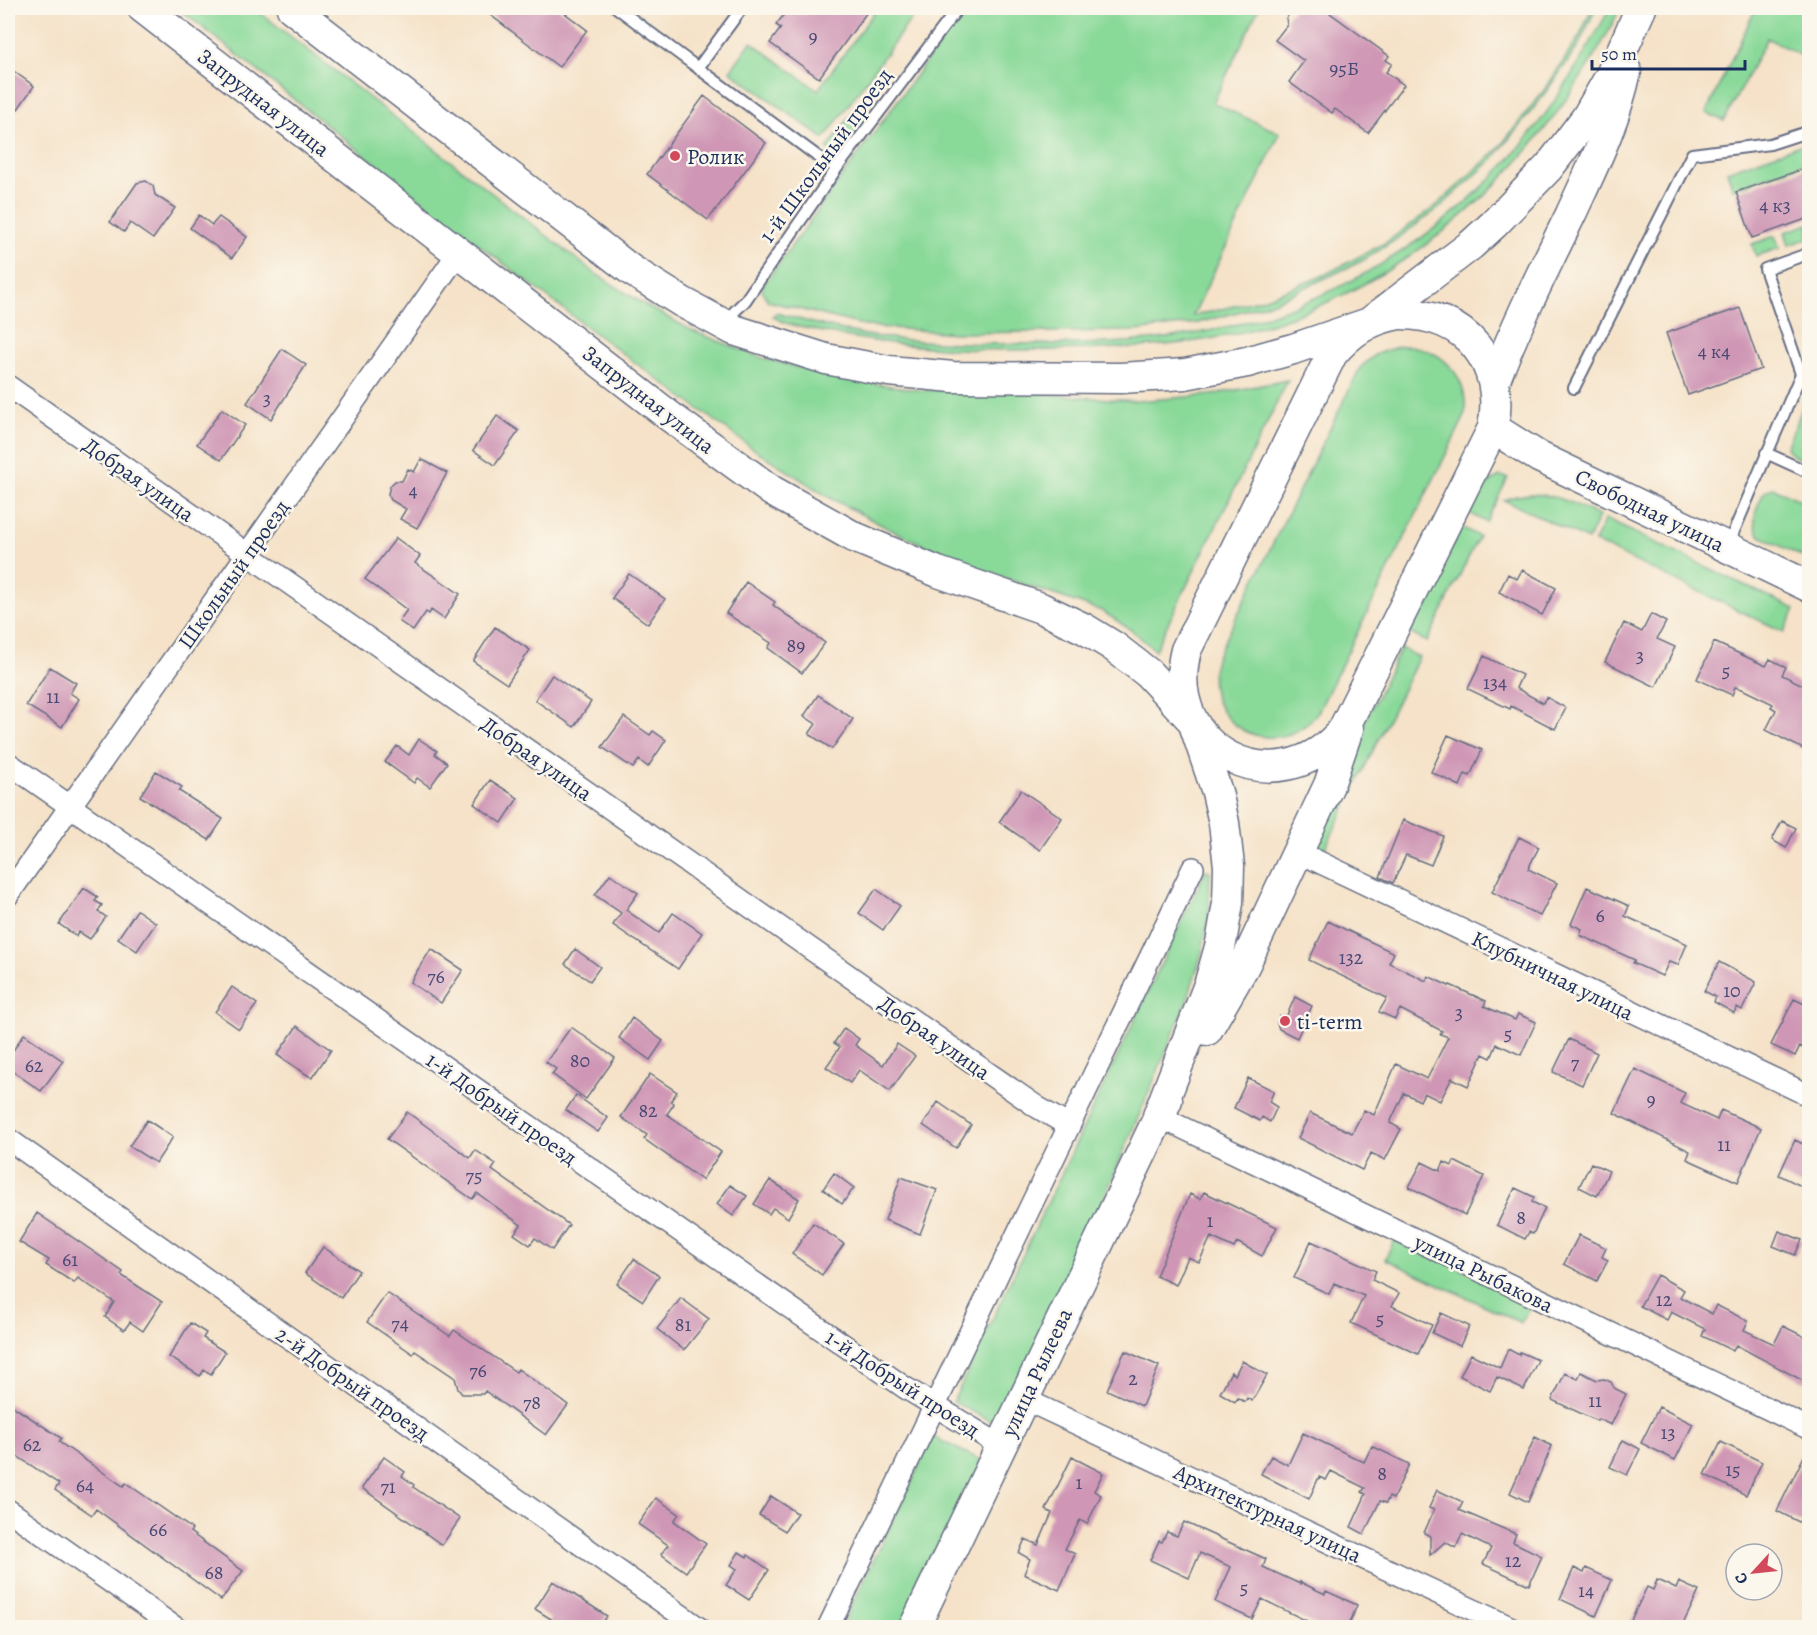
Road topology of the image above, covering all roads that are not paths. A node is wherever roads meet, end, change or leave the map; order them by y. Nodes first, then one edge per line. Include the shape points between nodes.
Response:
1 (143, 8) edge
2 (292, 8) edge
3 (617, 8) edge
4 (742, 8) edge
5 (958, 8) edge
6 (1640, 11) edge
7 (698, 68) junction
8 (1809, 131) edge
9 (837, 168) junction
10 (459, 252) junction
11 (1809, 253) edge
12 (722, 323) junction
13 (1369, 323) junction
14 (1805, 372) edge
15 (1494, 382) junction
16 (8, 386) edge
17 (1574, 388) dead end
18 (1493, 428) junction
19 (1766, 453) junction
20 (1809, 473) edge
21 (1727, 547) junction
22 (246, 555) junction
23 (1809, 587) edge
24 (1352, 716) junction
25 (1193, 721) junction
26 (8, 763) edge
27 (70, 807) junction
28 (1298, 852) junction
29 (1193, 868) dead end
30 (8, 895) edge
31 (1809, 1096) edge
32 (1158, 1116) junction
33 (1070, 1126) junction
34 (8, 1139) edge
35 (1024, 1399) junction
36 (935, 1406) junction
37 (1809, 1429) edge
38 (1001, 1446) junction
39 (8, 1510) edge
40 (176, 1628) edge
41 (699, 1628) edge
42 (828, 1628) edge
43 (914, 1628) edge
44 (1512, 1628) edge

1 - 10 main road, Запрудная улица
2 - 12 main road via 631,270
3 - 7 lane
4 - 7 lane
5 - 9 lane, 1-й Школьный проезд
6 - 13 main road, улица Рылеева via 1604,90 1539,179 1471,245
6 - 15 main road via 1620,98 1602,147
7 - 9 lane
8 - 17 lane via 1770,144 1692,153
9 - 12 lane, 1-й Школьный проезд via 745,301
10 - 22 street, Школьный проезд
10 - 25 main road, Запрудная улица via 698,438 772,490 854,537 1086,629 1148,673
11 - 14 lane via 1765,269
12 - 13 main road via 816,356 890,371 1105,379 1232,366
13 - 15 main road via 1412,314 1450,325 1480,352
13 - 25 main road, улица Рылеева via 1350,335 1332,354 1191,639 1182,676 1185,703
14 - 19 lane
15 - 18 main road
16 - 22 street, Добрая улица
18 - 21 main road, Свободная улица via 1539,457
18 - 24 main road
19 - 20 lane
19 - 21 lane
21 - 23 main road, Свободная улица
22 - 27 street, Школьный проезд
22 - 33 street, Добрая улица via 1036,1107
24 - 25 main road, Запрудная улица via 1325,749 1302,762 1275,768 1249,765 1224,755 1204,738
24 - 28 main road, улица Рылеева via 1329,785
25 - 32 main road, улица Рылеева via 1226,832 1226,920 1210,982
26 - 27 street, 1-й Добрый проезд
27 - 30 street, Школьный проезд
27 - 36 street, 1-й Добрый проезд
28 - 31 street, Клубничная улица
28 - 32 main road, улица Рылеева via 1244,966
29 - 33 street
32 - 35 main road, улица Рылеева
32 - 37 street, улица Рыбакова
33 - 36 street
34 - 41 street, 2-й Добрый проезд
35 - 38 main road, улица Рылеева
35 - 44 street, Архитектурная улица
36 - 38 street, 1-й Добрый проезд
36 - 42 street
38 - 43 main road, улица Рылеева
39 - 40 street

